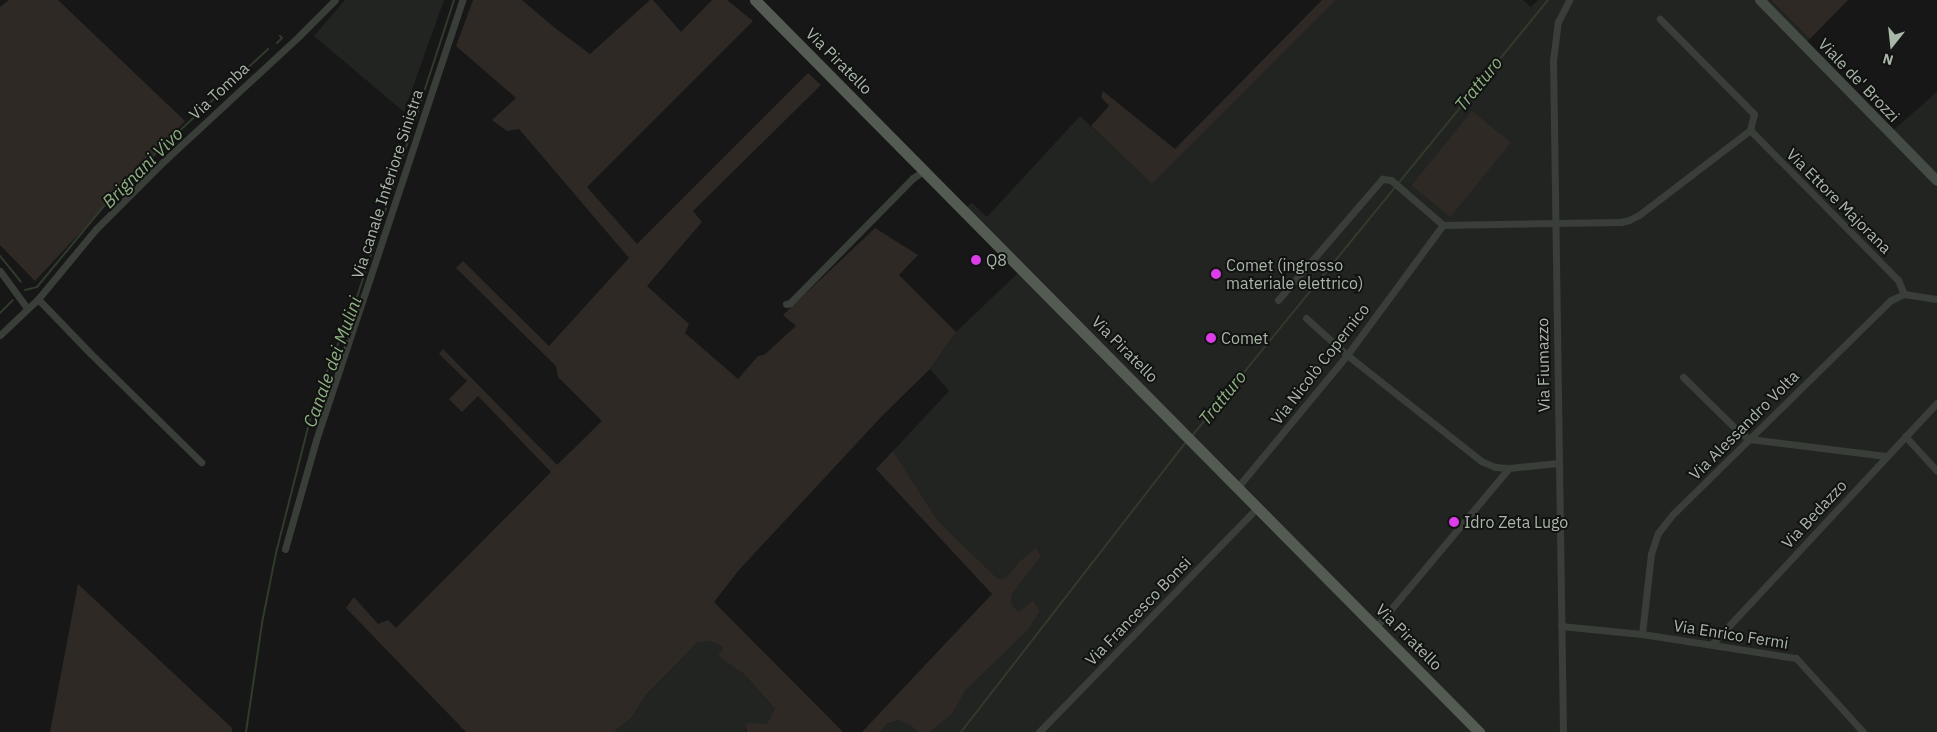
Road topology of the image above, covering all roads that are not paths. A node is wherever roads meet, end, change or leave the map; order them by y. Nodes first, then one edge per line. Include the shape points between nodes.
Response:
1 (335, 0) edge
2 (462, 0) edge
3 (755, 0) edge
4 (1569, 0) edge
5 (1761, 0) edge
6 (1660, 19) dead end
7 (1750, 130) junction
8 (925, 169) junction
9 (1937, 181) edge
10 (1556, 223) junction
11 (1443, 225) junction
12 (0, 271) edge
13 (1904, 294) junction
14 (38, 299) junction
15 (1937, 299) edge
16 (1278, 300) dead end
17 (786, 304) dead end
18 (27, 308) junction
19 (1306, 318) dead end
20 (0, 335) edge
21 (1347, 355) junction
22 (1683, 377) dead end
23 (1937, 403) edge
24 (1905, 436) junction
25 (1750, 439) junction
26 (1886, 456) junction
27 (201, 462) dead end
28 (1558, 463) junction
29 (1509, 468) junction
30 (1937, 472) edge
31 (1237, 488) junction
32 (1257, 508) junction
33 (285, 549) dead end
34 (1376, 626) junction
35 (1562, 626) junction
36 (1642, 634) junction
37 (1712, 644) junction
38 (1039, 732) edge
39 (1478, 732) edge
40 (1563, 732) edge
41 (1863, 732) edge

1 - 14 street, Via Tomba via 96,229
2 - 33 street, Via canale Inferiore Sinistra via 316,440
3 - 8 main road, Via Piratello
4 - 10 street, Via Fiumazzo via 1558,22 1553,61
5 - 9 street, Viale de' Brozzi
6 - 7 street via 1754,114
7 - 10 street via 1629,220
7 - 13 street, Via Ettore Majorana via 1898,280
8 - 17 street
8 - 31 main road, Via Piratello
10 - 11 street
10 - 28 street, Via Fiumazzo
11 - 16 street via 1391,180 1382,179
11 - 21 street, Via Nicolò Copernico
12 - 18 street
13 - 15 street
13 - 25 street, Via Alessandro Volta via 1891,300
14 - 18 street, Via Tomba
14 - 27 street
18 - 20 street, Via Tomba
19 - 21 street
21 - 29 street via 1481,461
21 - 31 street, Via Nicolò Copernico
22 - 25 street
23 - 24 street, Via Bedazzo
24 - 26 street, Via Bedazzo
24 - 30 street
25 - 26 street
25 - 36 street, Via Alessandro Volta via 1673,514 1658,534 1652,554
26 - 37 street, Via Bedazzo
28 - 29 street
28 - 35 street, Via Fiumazzo
29 - 34 street
31 - 32 main road, Via Piratello
32 - 34 main road, Via Piratello
32 - 38 street, Via Francesco Bonsi
34 - 39 main road, Via Piratello
35 - 36 street, Via Enrico Fermi
35 - 40 street, Via Fiumazzo
36 - 37 street, Via Enrico Fermi
37 - 41 street, Via Enrico Fermi via 1796,658

